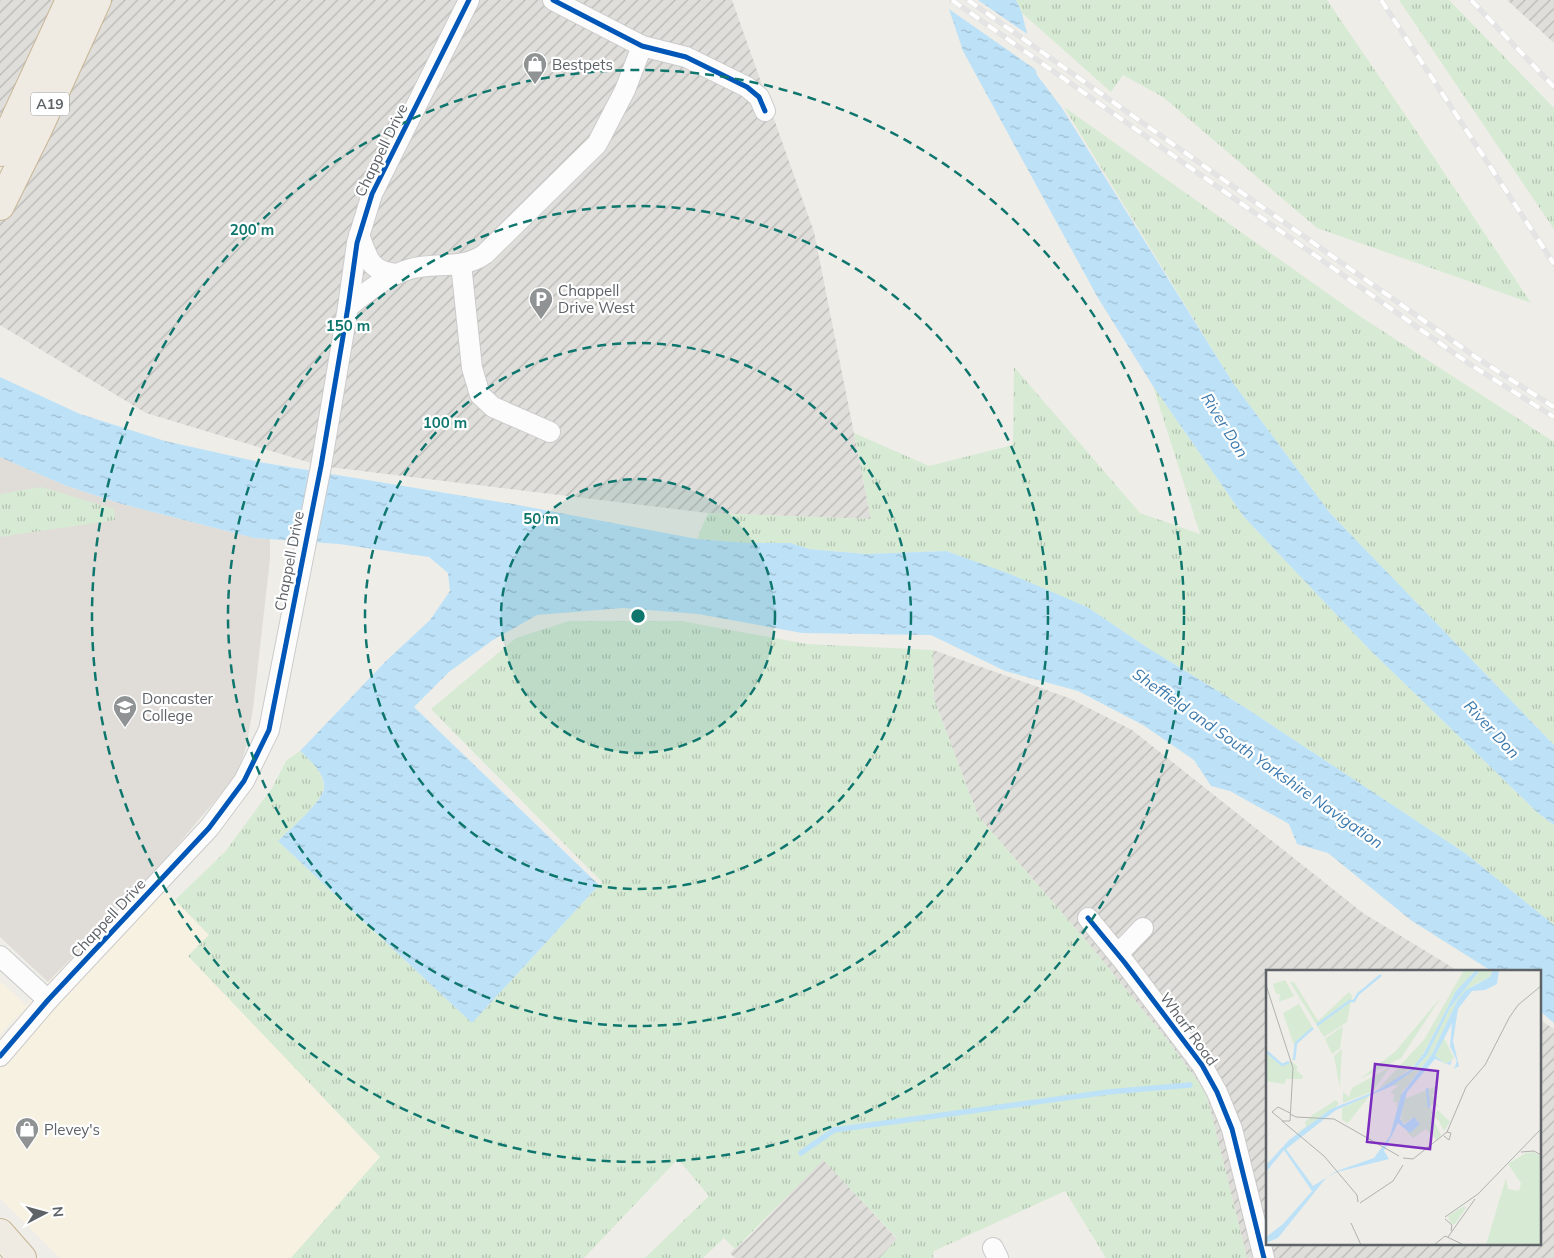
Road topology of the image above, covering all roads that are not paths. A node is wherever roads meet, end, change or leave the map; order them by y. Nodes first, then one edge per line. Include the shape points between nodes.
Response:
1 (70, 0) edge
2 (97, 0) edge
3 (469, 0) edge
4 (553, 0) edge
5 (642, 46) junction
6 (765, 111) dead end
7 (0, 152) edge
8 (0, 206) edge
9 (359, 235) junction
10 (461, 264) junction
11 (396, 274) junction
12 (348, 307) junction
13 (550, 432) dead end
14 (1088, 918) dead end
15 (1143, 928) dead end
16 (1118, 954) junction
17 (0, 956) edge
18 (48, 1000) junction
19 (0, 1056) edge
20 (0, 1233) edge
21 (22, 1258) edge
22 (1264, 1258) edge

1 - 7 highway, A19
2 - 8 highway, A19
3 - 9 street, Chappell Drive via 372,194
4 - 5 street
5 - 6 street via 686,57 747,87 759,97
5 - 10 street via 625,90 597,144 485,254
9 - 11 street via 373,268
9 - 12 street, Chappell Drive
10 - 11 street via 423,266
10 - 13 street via 472,368 480,395 493,407
11 - 12 street
12 - 18 street, Chappell Drive via 269,730 244,781 210,828
14 - 16 street, Wharf Road
15 - 16 street
16 - 22 street, Wharf Road via 1202,1065 1217,1092 1232,1129
17 - 18 street
18 - 19 street, Chappell Drive
20 - 21 highway

